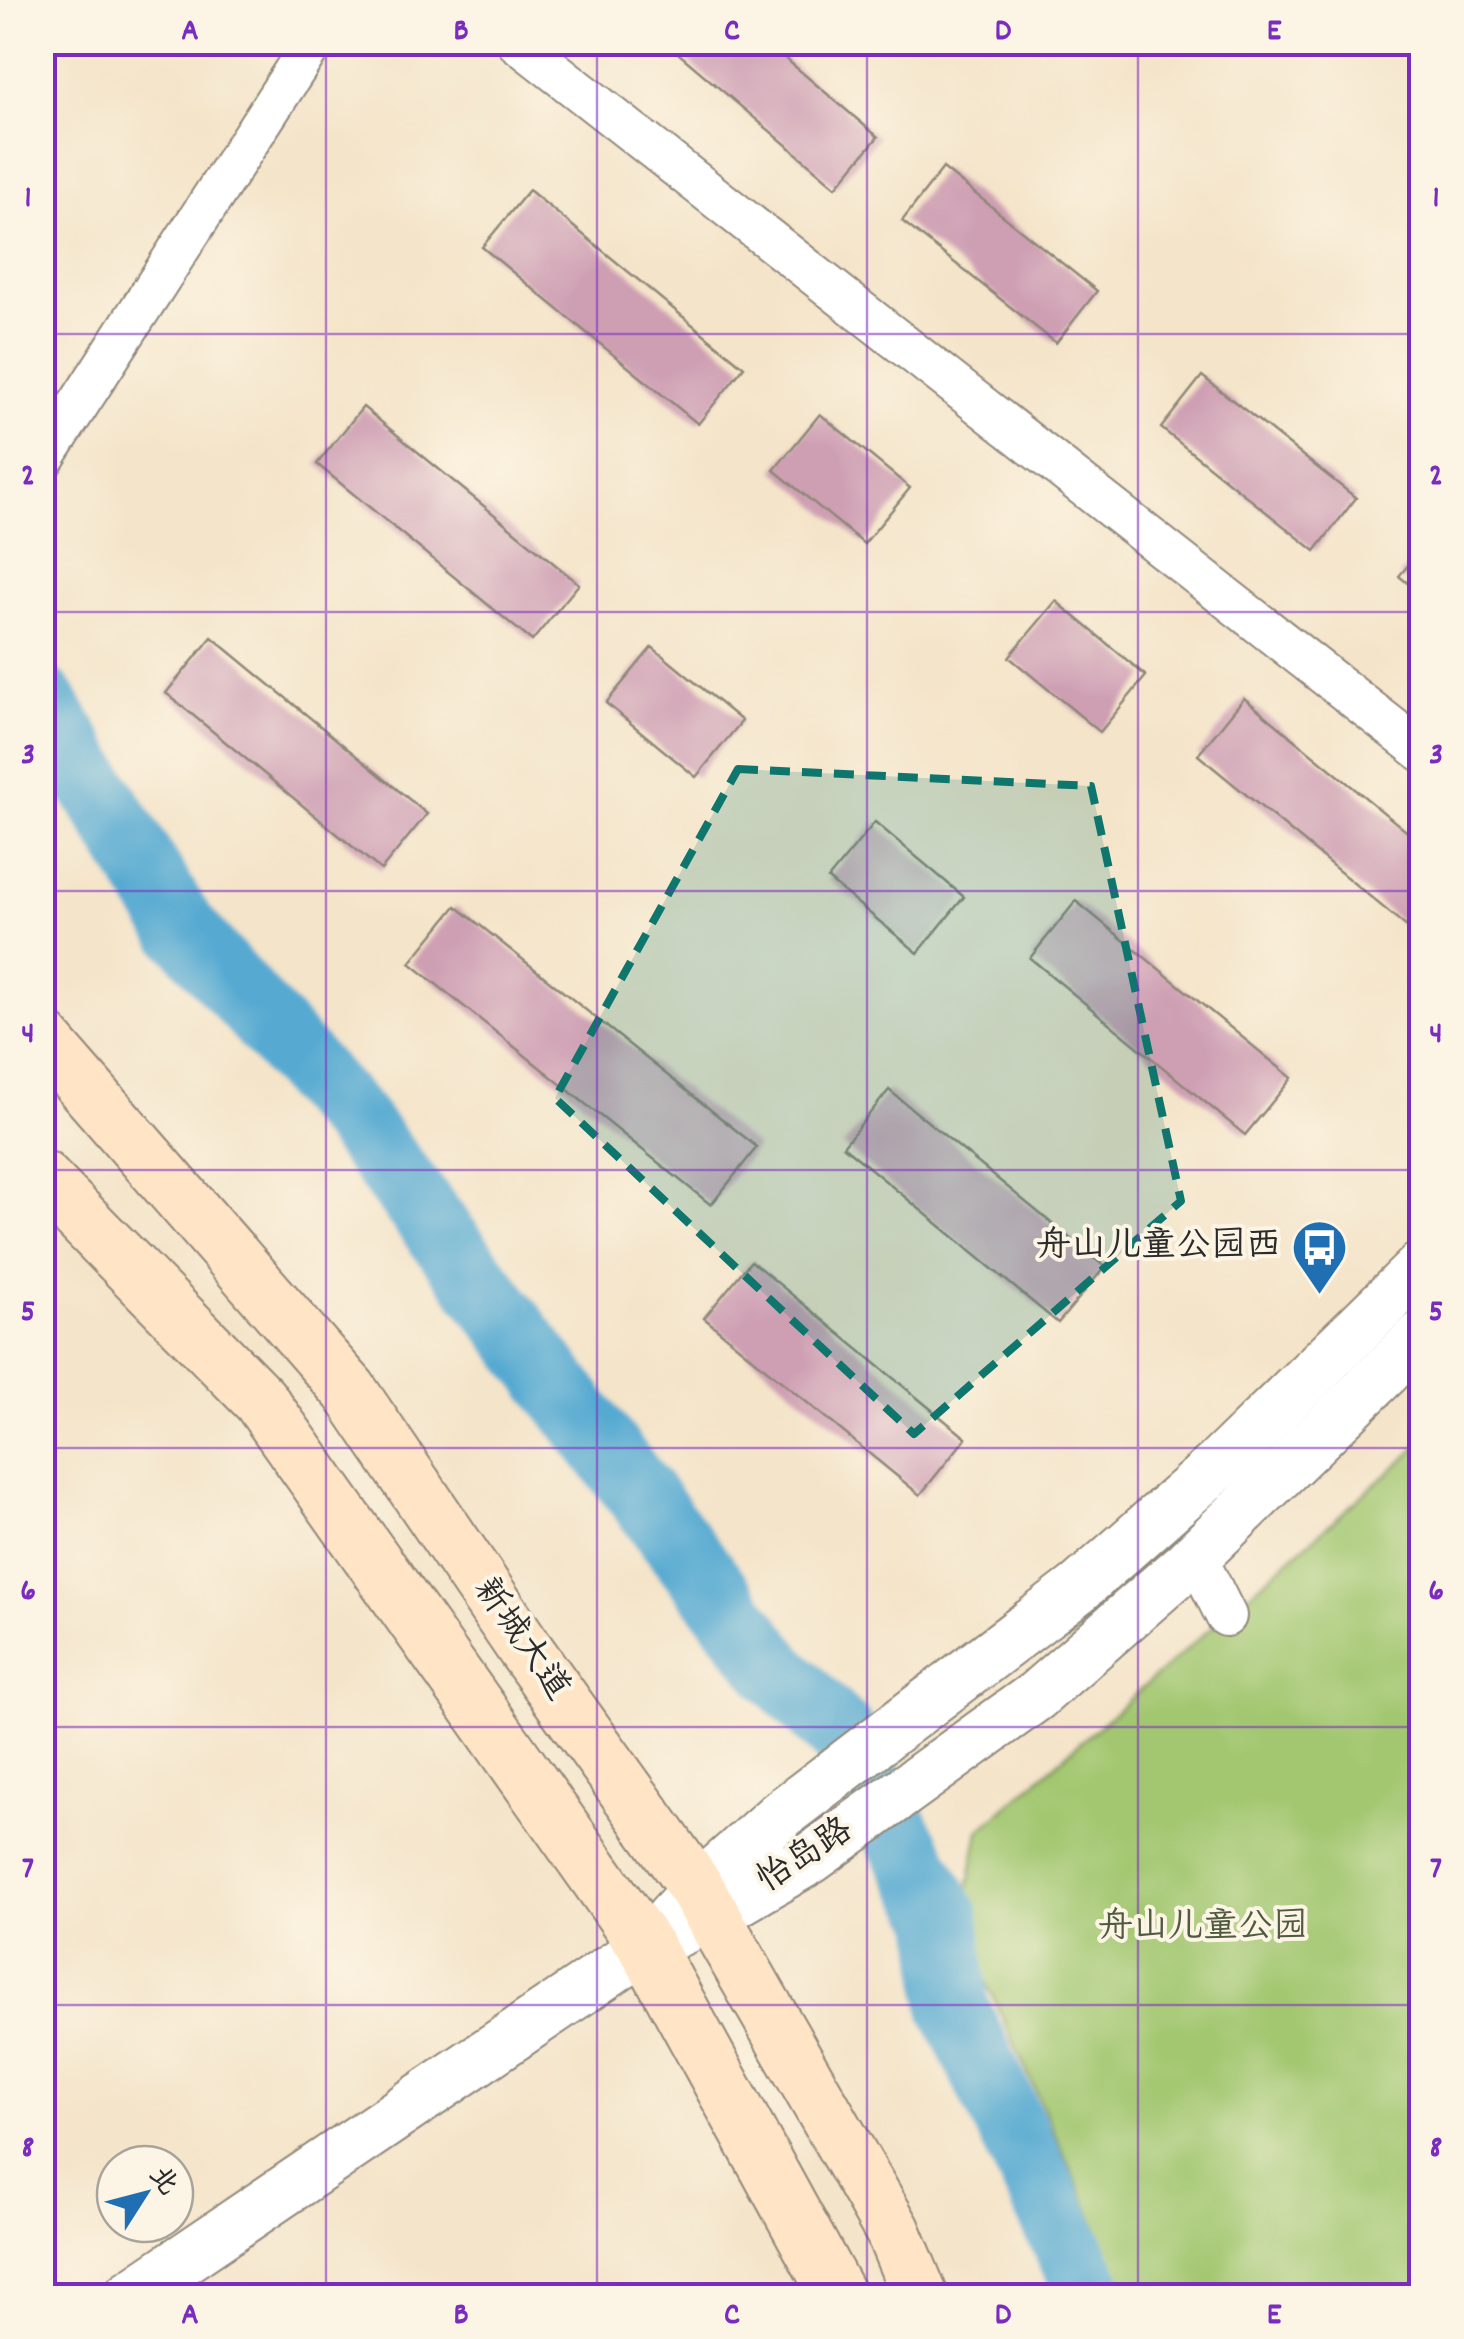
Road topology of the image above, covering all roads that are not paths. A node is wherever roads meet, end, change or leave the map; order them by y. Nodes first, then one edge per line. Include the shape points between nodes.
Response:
1 (312, 42) edge
2 (517, 42) edge
3 (42, 461) edge
4 (1422, 751) edge
5 (42, 1038) edge
6 (42, 1178) edge
7 (1415, 1285) edge
8 (1422, 1336) edge
9 (1196, 1556) junction
10 (1226, 1616) dead end
11 (705, 1902) junction
12 (646, 1946) junction
13 (128, 2296) edge
14 (838, 2296) edge
15 (920, 2296) edge

1 - 3 street
2 - 4 street
5 - 11 main road, 新城大道 via 349,1390
6 - 12 main road via 260,1400
7 - 11 street via 1080,1588 778,1816
8 - 9 street, 怡岛路
9 - 10 street
9 - 11 street, 怡岛路 via 1036,1696 810,1859
11 - 12 street, 怡岛路
11 - 15 main road, 新城大道 via 892,2232
12 - 13 street, 怡岛路
12 - 14 main road

